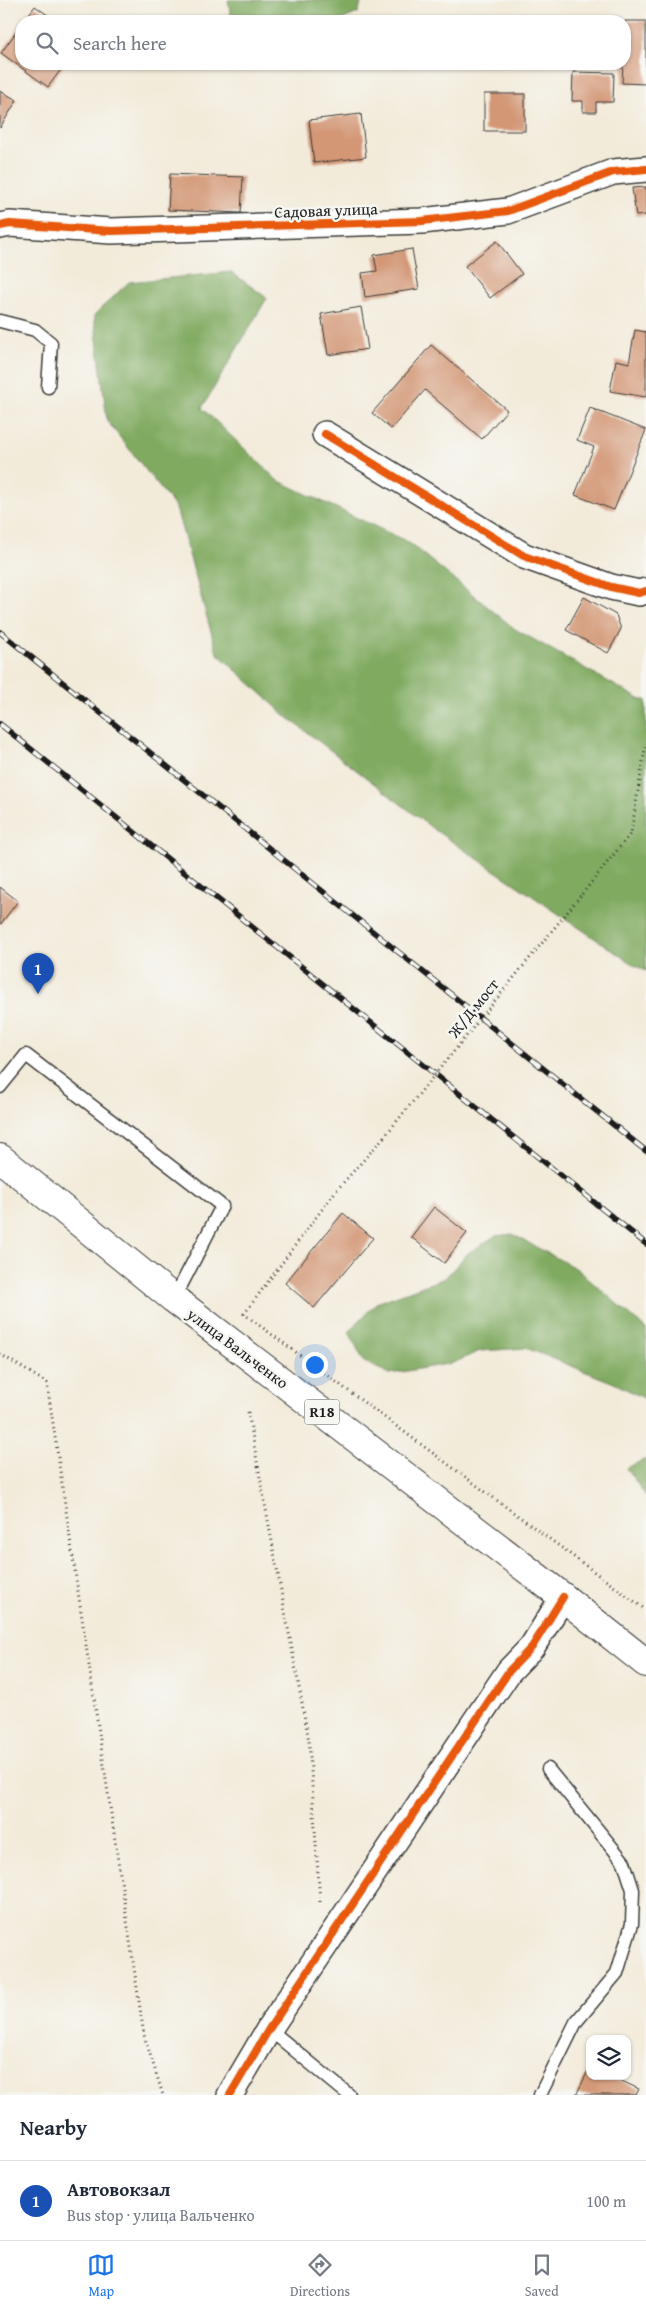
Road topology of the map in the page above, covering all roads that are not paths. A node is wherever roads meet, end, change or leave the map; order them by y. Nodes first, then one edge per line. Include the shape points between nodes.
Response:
1 (646, 169) edge
2 (0, 226) edge
3 (0, 321) edge
4 (48, 387) dead end
5 (325, 434) dead end
6 (646, 591) edge
7 (0, 1087) edge
8 (0, 1158) edge
9 (174, 1299) junction
10 (563, 1597) junction
11 (646, 1663) edge
12 (548, 1769) dead end
13 (269, 2029) junction
14 (230, 2095) edge
15 (349, 2095) edge
16 (540, 2095) edge

1 - 2 street, Садовая улица via 613,172 508,211 422,221 111,231
3 - 4 lane via 36,330 51,343
5 - 6 street via 524,556 611,587 639,593
7 - 9 lane via 26,1055 222,1206
8 - 9 main road, улица Вальченко / R18
9 - 10 main road, улица Вальченко / R18
10 - 11 main road, улица Вальченко / R18
10 - 13 street via 532,1647 509,1672
12 - 16 lane via 624,1862 633,1890 632,1924 616,1973 576,2022
13 - 14 street
13 - 15 lane

